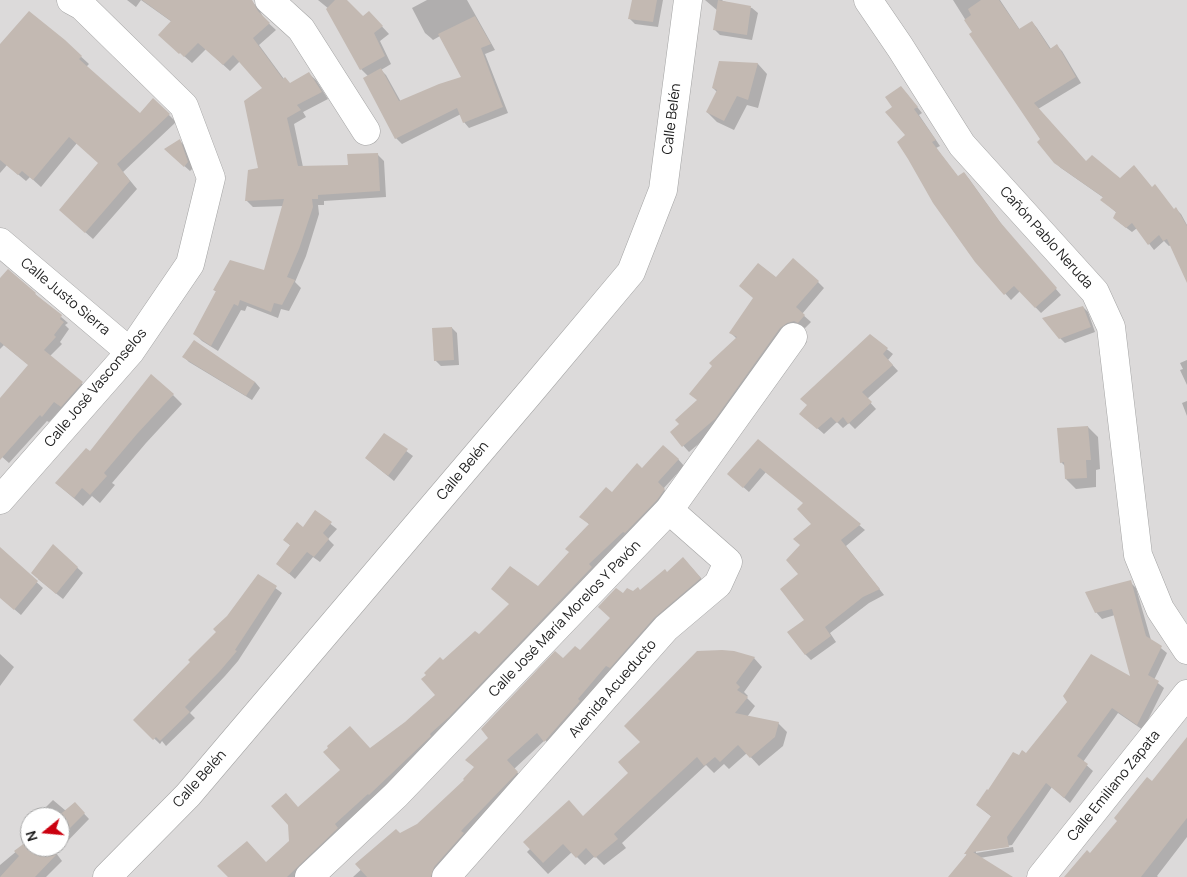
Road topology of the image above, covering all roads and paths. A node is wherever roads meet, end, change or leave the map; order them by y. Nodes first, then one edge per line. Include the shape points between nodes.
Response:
1 (71, 0) edge
2 (269, 0) edge
3 (688, 0) edge
4 (868, 0) edge
5 (366, 131) dead end
6 (0, 242) edge
7 (793, 337) dead end
8 (130, 352) junction
9 (0, 500) edge
10 (669, 510) junction
11 (1187, 650) edge
12 (1187, 694) edge
13 (107, 877) edge
14 (309, 877) edge
15 (446, 877) edge
16 (1041, 877) edge

1 - 8 street, Calle José Vasconselos via 82,6 184,106 211,178 190,264
2 - 5 street via 301,29
3 - 13 street, Calle Belén via 663,190 631,272 188,795
4 - 11 street, Cañón Pablo Neruda via 962,145 1095,292 1111,327 1138,555 1160,608
6 - 8 street, Calle Justo Sierra
7 - 10 street, Calle José María Morelos Y Pavón
8 - 9 street, Calle José Vasconselos
10 - 14 street, Calle José María Morelos Y Pavón via 396,795
10 - 15 street, Avenida Acueducto via 728,562 718,584 666,628
12 - 16 street, Calle Emiliano Zapata

